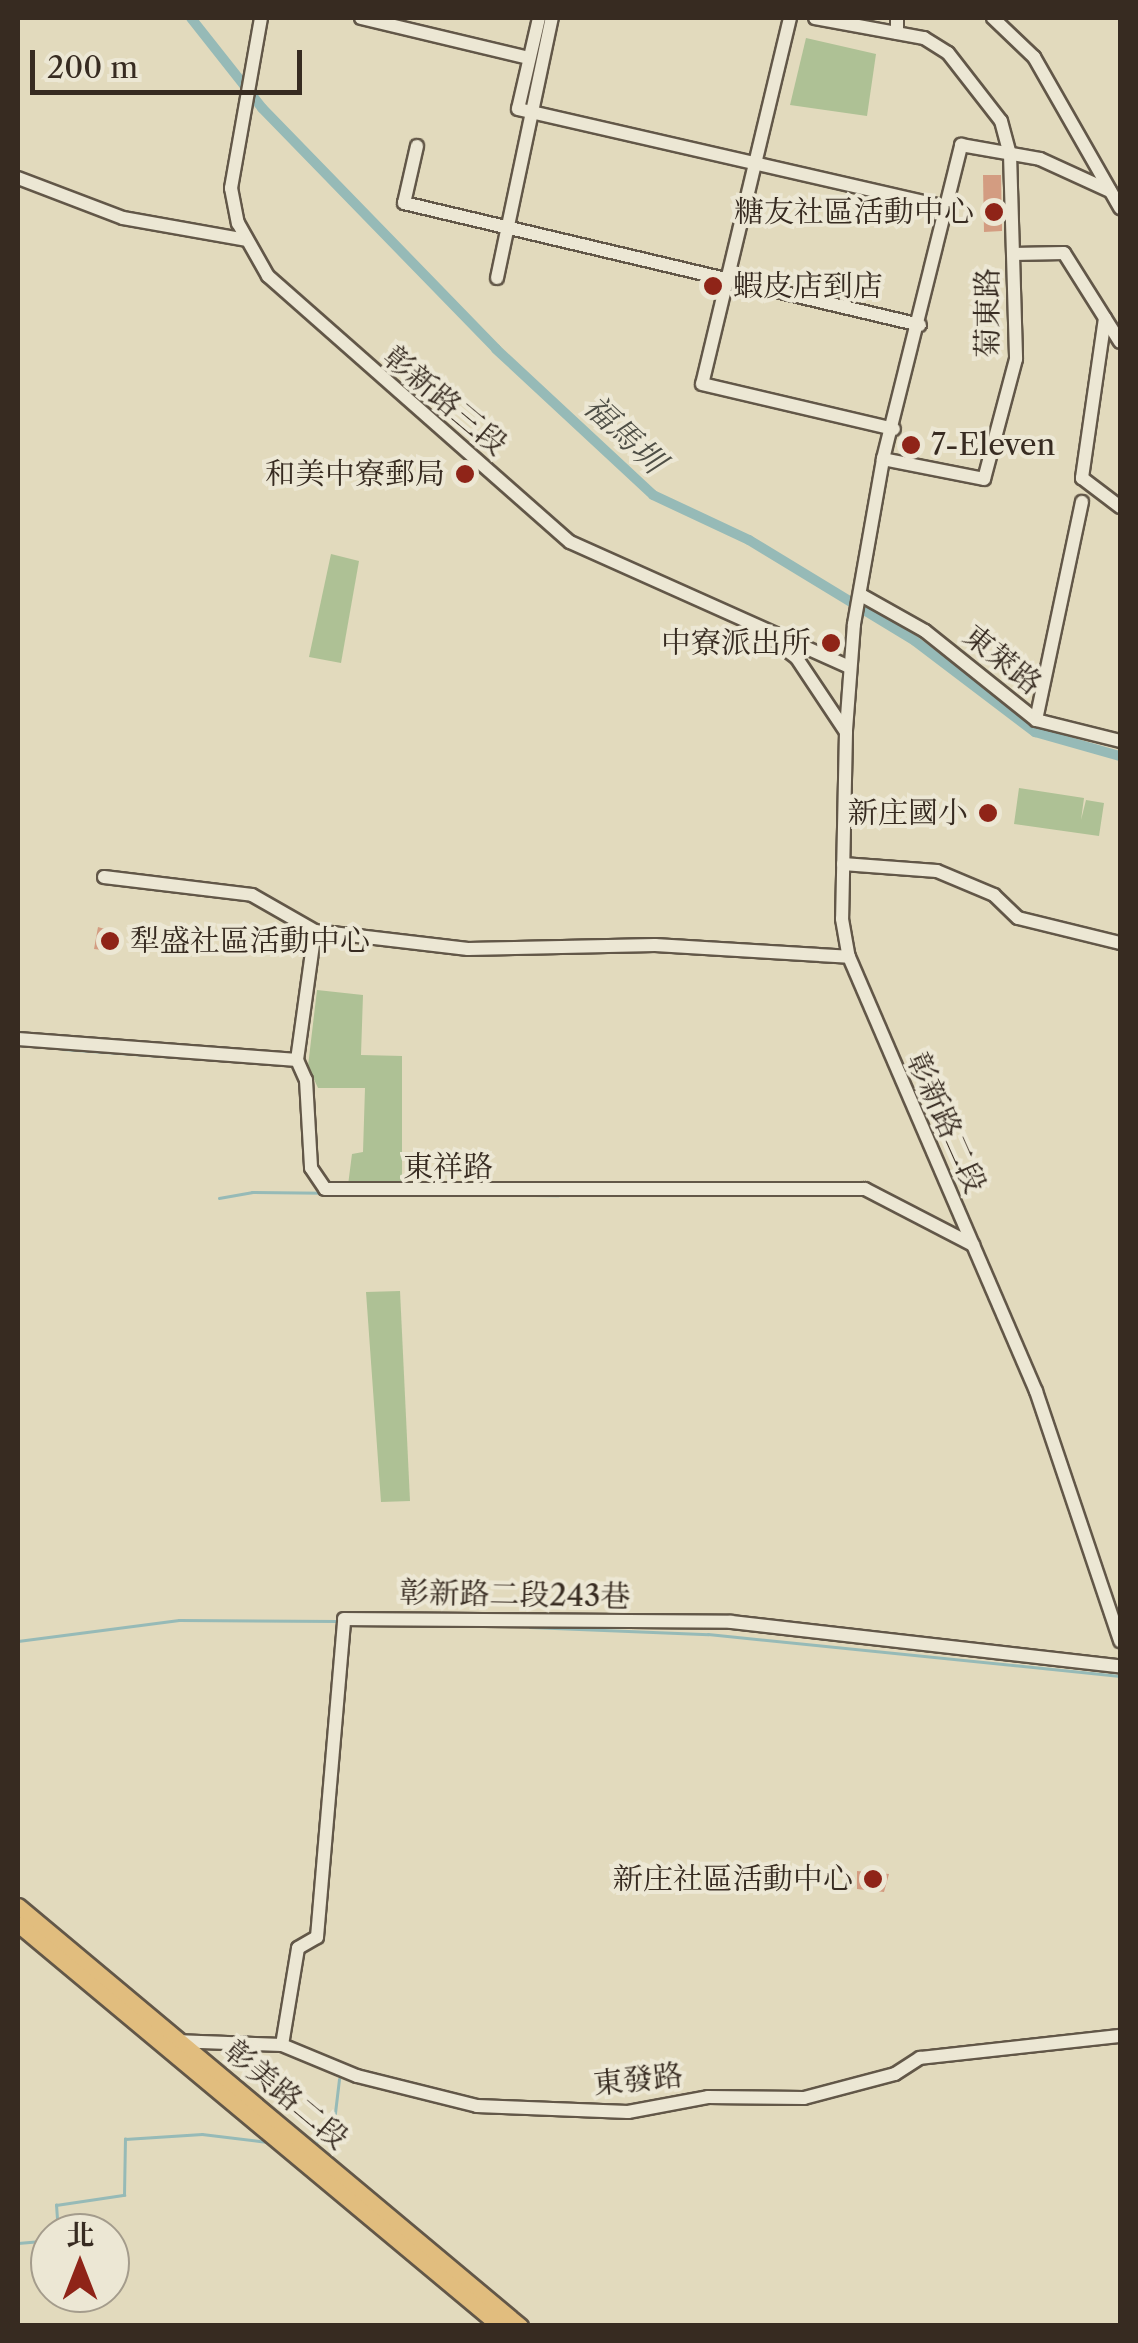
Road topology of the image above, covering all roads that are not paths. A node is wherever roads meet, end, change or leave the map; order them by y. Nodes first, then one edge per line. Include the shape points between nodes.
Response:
1 (262, 18) edge
2 (361, 18) edge
3 (539, 18) edge
4 (552, 18) edge
5 (790, 18) edge
6 (815, 18) edge
7 (897, 18) edge
8 (993, 18) edge
9 (897, 33) junction
10 (529, 58) junction
11 (533, 112) junction
12 (417, 146) dead end
13 (1010, 154) junction
14 (754, 163) junction
15 (18, 178) edge
16 (1110, 190) junction
17 (947, 206) junction
18 (1120, 208) edge
19 (509, 228) junction
20 (246, 240) junction
21 (1013, 254) junction
22 (728, 276) junction
23 (497, 278) dead end
24 (1105, 318) junction
25 (920, 325) junction
26 (1120, 342) edge
27 (894, 429) junction
28 (883, 459) junction
29 (1082, 502) dead end
30 (1120, 507) edge
31 (859, 599) junction
32 (765, 634) junction
33 (848, 667) junction
34 (1036, 720) junction
35 (846, 732) junction
36 (1120, 742) edge
37 (843, 864) junction
38 (104, 877) dead end
39 (315, 931) junction
40 (1120, 943) edge
41 (848, 957) junction
42 (18, 1039) edge
43 (297, 1060) junction
44 (973, 1245) junction
45 (1120, 1641) edge
46 (1120, 1666) edge
47 (18, 1906) edge
48 (18, 1924) edge
49 (1120, 2036) edge
50 (171, 2045) junction
51 (282, 2045) junction
52 (500, 2326) edge
53 (520, 2326) edge

1 - 20 street, 彰新路三段 via 230,188
2 - 10 street
3 - 10 street
4 - 11 street
5 - 14 street
6 - 9 street, 菊東路
7 - 9 street
8 - 16 street via 1034,57
9 - 13 street, 菊東路 via 948,53 1001,121
10 - 11 street via 518,109
11 - 14 street
11 - 19 street
12 - 19 street via 404,203
13 - 16 street via 1082,174
13 - 17 street via 962,145
13 - 21 street, 菊東路
14 - 17 street
14 - 22 street
15 - 20 street via 124,218
16 - 18 street
17 - 25 street
19 - 22 street
19 - 23 street
20 - 32 street, 彰新路三段 via 316,324 570,542
21 - 24 street via 1064,253
21 - 28 street, 菊東路 via 1016,359 984,479
22 - 25 street
22 - 27 street via 702,384
24 - 26 street
24 - 30 street via 1082,478
25 - 27 street
27 - 28 street
28 - 31 street
29 - 34 street
31 - 33 street
31 - 34 street, 東萊路 via 978,669
32 - 33 street
32 - 35 street via 796,657
33 - 35 street
34 - 36 street, 東萊路
35 - 37 street, 彰新路二段
37 - 40 street via 937,871 994,896 1018,918
37 - 41 street, 彰新路二段
38 - 39 street via 252,895
39 - 41 street via 487,950 654,944
39 - 43 street
41 - 44 street, 彰新路二段
42 - 43 street
43 - 44 street, 東祥路 via 306,1080 310,1168 325,1189 866,1189
44 - 45 street, 彰新路二段 via 1036,1391
46 - 51 street, 彰新路二段243巷 via 731,1622 343,1624 317,1936 298,1948
47 - 50 main road, 彰美路二段
48 - 50 main road, 彰美路二段
49 - 51 street, 東發路 via 920,2058 881,2079 795,2099 708,2097 628,2112 477,2106 357,2076
50 - 51 street, 東發路
50 - 52 main road, 彰美路二段
50 - 53 main road, 彰美路二段

